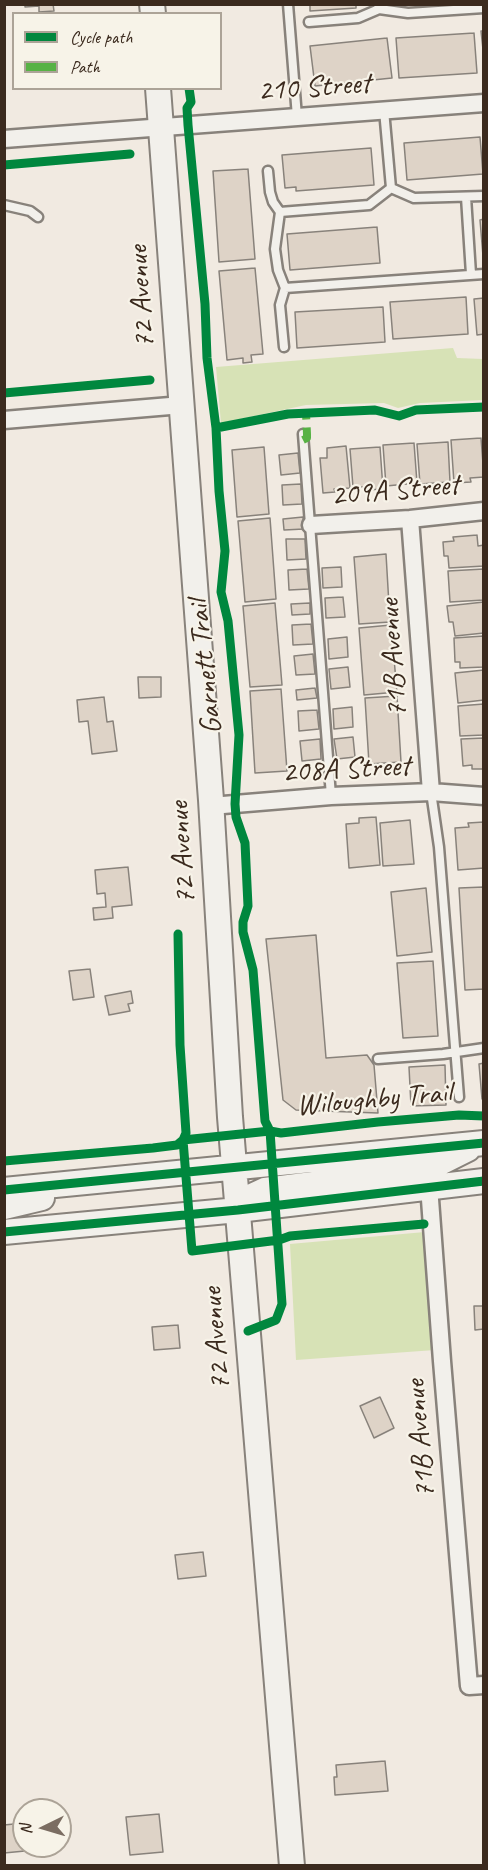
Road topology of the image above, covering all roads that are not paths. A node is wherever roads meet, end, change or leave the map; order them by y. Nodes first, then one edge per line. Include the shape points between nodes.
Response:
1 (288, 4) edge
2 (378, 7) edge
3 (483, 8) edge
4 (309, 22) dead end
5 (158, 90) edge
6 (483, 103) edge
7 (384, 110) junction
8 (297, 117) junction
9 (161, 127) junction
10 (4, 139) edge
11 (268, 171) dead end
12 (391, 188) junction
13 (483, 196) edge
14 (466, 197) junction
15 (4, 205) edge
16 (280, 212) junction
17 (38, 217) dead end
18 (471, 274) junction
19 (483, 274) edge
20 (285, 288) junction
21 (284, 347) dead end
22 (182, 405) junction
23 (4, 420) edge
24 (303, 434) dead end
25 (483, 511) edge
26 (410, 519) junction
27 (311, 525) junction
28 (431, 792) junction
29 (331, 796) junction
30 (483, 796) edge
31 (211, 806) junction
32 (483, 1048) edge
33 (456, 1051) junction
34 (378, 1059) dead end
35 (459, 1097) dead end
36 (483, 1144) edge
37 (235, 1167) junction
38 (483, 1181) edge
39 (429, 1186) junction
40 (4, 1190) edge
41 (4, 1208) edge
42 (238, 1210) junction
43 (4, 1232) edge
44 (476, 1685) edge
45 (292, 1866) edge

1 - 8 lane
2 - 3 lane via 408,14
2 - 4 lane via 358,18
5 - 9 main road, 72 Avenue
6 - 7 street, 210 Street
7 - 8 street, 210 Street
7 - 12 lane
8 - 9 street, 210 Street
9 - 10 street, 210 Street
9 - 22 main road, 72 Avenue
11 - 16 lane via 270,192
12 - 14 lane via 414,198
12 - 16 lane via 369,205
13 - 14 lane
14 - 18 lane
15 - 17 lane
16 - 20 lane via 275,249
18 - 19 lane
18 - 20 lane
20 - 21 lane via 280,305
22 - 23 street
22 - 31 main road, 72 Avenue
24 - 27 lane
25 - 26 street, 209A Street
26 - 27 street, 209A Street
26 - 28 street, 71B Avenue
27 - 29 lane
28 - 29 street, 208A Street
28 - 30 street, 208A Street
28 - 33 lane
29 - 31 street, 208A Street
31 - 37 main road, 72 Avenue
32 - 33 lane
33 - 34 lane
33 - 35 lane
36 - 37 main road
36 - 42 main road via 418,1171 265,1190
37 - 40 main road
37 - 41 main road via 186,1186 43,1198
37 - 42 main road, 72 Avenue
38 - 39 main road
39 - 42 main road
39 - 44 street, 71B Avenue via 442,1372
42 - 43 main road
42 - 45 main road, 72 Avenue

